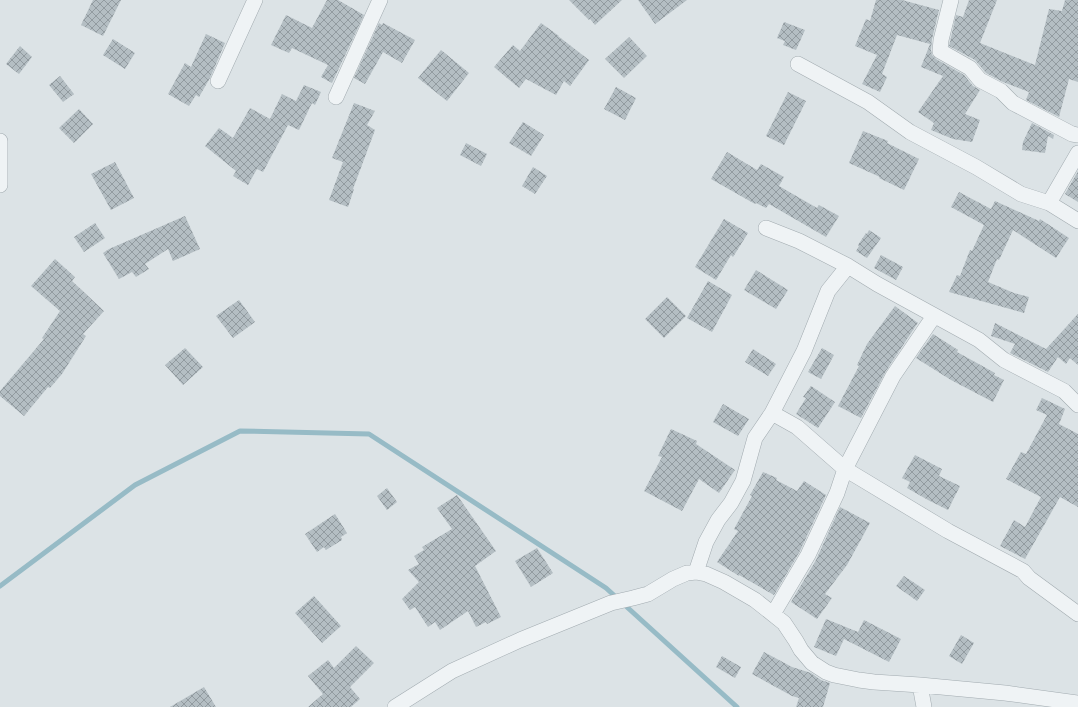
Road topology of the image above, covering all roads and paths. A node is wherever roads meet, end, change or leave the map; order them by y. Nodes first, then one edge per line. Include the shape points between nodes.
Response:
1 (255, 0) edge
2 (380, 0) edge
3 (951, 0) edge
4 (798, 64) dead end
5 (218, 81) dead end
6 (336, 97) dead end
7 (1078, 135) edge
8 (0, 140) edge
9 (1078, 153) edge
10 (0, 185) edge
11 (1049, 203) junction
12 (1078, 221) edge
13 (766, 228) dead end
14 (848, 266) junction
15 (934, 316) junction
16 (1078, 405) edge
17 (772, 413) junction
18 (845, 469) junction
19 (696, 572) junction
20 (772, 614) junction
21 (1078, 614) edge
22 (920, 685) junction
23 (1078, 703) edge
24 (395, 707) edge
25 (924, 707) edge

1 - 5 street
2 - 6 street
3 - 7 street via 940,51 970,68 980,80 1001,91 1013,103
4 - 11 street via 868,102 910,132 1021,194
8 - 10 street
9 - 11 street
11 - 12 street
13 - 14 street via 799,241
14 - 15 street
14 - 17 street via 828,291 804,351
15 - 16 street via 979,340 1004,360 1064,390
15 - 18 street via 893,376
17 - 18 street via 797,427
17 - 19 street via 755,438 743,481 706,542
18 - 20 street via 837,494 808,555
18 - 21 street via 1023,571
19 - 20 street via 724,582 755,600
19 - 24 street via 687,573 648,594 611,603 520,640 452,671
20 - 22 street via 784,623 812,663 826,672 859,680
22 - 23 street via 1005,692
22 - 25 street

